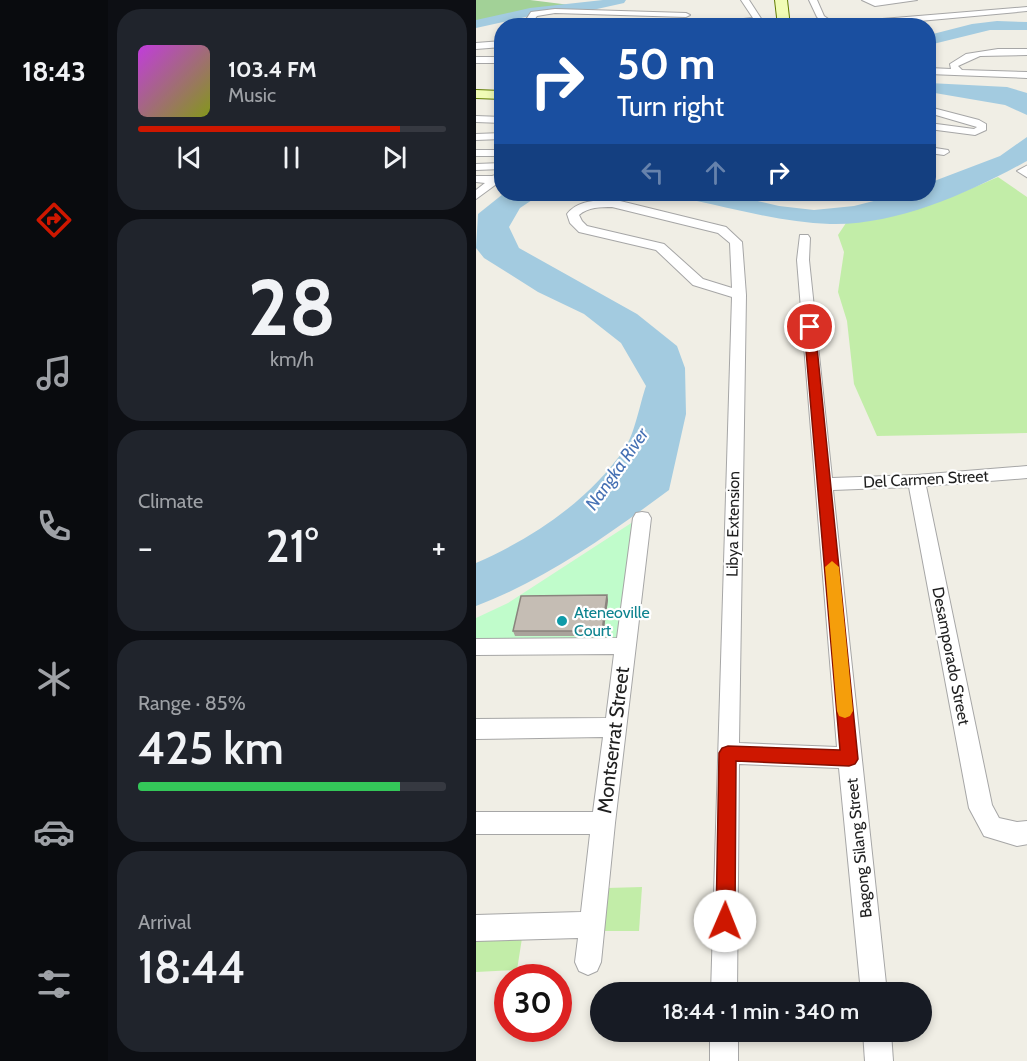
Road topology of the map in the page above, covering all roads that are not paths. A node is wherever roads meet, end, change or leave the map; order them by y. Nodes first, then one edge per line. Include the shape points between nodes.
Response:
1 (745, 0) edge
2 (781, 0) edge
3 (813, 0) edge
4 (913, 0) edge
5 (871, 2) edge
6 (679, 7) dead end
7 (1028, 9) edge
8 (892, 10) dead end
9 (928, 16) junction
10 (530, 18) edge
11 (757, 18) edge
12 (783, 18) edge
13 (822, 18) edge
14 (899, 18) edge
15 (918, 18) edge
16 (930, 18) edge
17 (936, 23) edge
18 (941, 27) dead end
19 (494, 45) edge
20 (476, 46) edge
21 (1005, 51) junction
22 (1028, 52) edge
23 (476, 60) edge
24 (494, 60) edge
25 (1028, 63) edge
26 (936, 71) edge
27 (958, 71) junction
28 (1028, 75) edge
29 (476, 94) edge
30 (494, 95) edge
31 (936, 112) edge
32 (476, 119) edge
33 (494, 120) edge
34 (936, 127) edge
35 (494, 136) edge
36 (476, 137) edge
37 (936, 151) edge
38 (944, 152) dead end
39 (476, 153) edge
40 (494, 153) edge
41 (476, 167) edge
42 (494, 172) edge
43 (494, 175) edge
44 (476, 179) edge
45 (494, 179) edge
46 (476, 196) edge
47 (804, 238) dead end
48 (739, 295) junction
49 (1028, 472) edge
50 (916, 481) junction
51 (824, 484) junction
52 (642, 518) dead end
53 (625, 646) junction
54 (476, 647) edge
55 (615, 727) junction
56 (476, 729) edge
57 (728, 753) junction
58 (849, 759) junction
59 (476, 823) edge
60 (603, 823) junction
61 (1028, 832) edge
62 (591, 925) junction
63 (476, 928) edge
64 (588, 962) dead end
65 (724, 982) edge
66 (873, 982) edge
67 (724, 1042) edge
68 (878, 1042) edge
69 (724, 1061) edge
70 (879, 1061) edge

1 - 11 street
2 - 12 street
3 - 13 street
4 - 5 street
6 - 10 street via 689,17 583,11 544,12
7 - 9 street via 988,7
8 - 14 street
9 - 15 street
9 - 16 street
17 - 18 street
19 - 20 street
21 - 22 street
21 - 25 street
21 - 27 street via 965,56 953,66
23 - 24 street
26 - 27 street
27 - 28 street
29 - 30 street
31 - 34 street via 975,122 982,130
32 - 33 street
35 - 36 street
37 - 38 street
39 - 40 street
41 - 42 street
43 - 44 street
45 - 46 street
47 - 51 street, Bagong Silang Street
48 - 48 street, Libya Extension via 736,242 722,230 612,204 588,205 574,214 583,229 660,247 698,282
48 - 57 street, Libya Extension
49 - 50 street, Del Carmen Street
50 - 51 street, Del Carmen Street
50 - 61 street, Desamporado Street via 981,808 992,828 1017,834
51 - 58 street, Bagong Silang Street
52 - 53 street, Montserrat Street
53 - 54 street
53 - 55 street, Montserrat Street
55 - 56 street
55 - 60 street, Montserrat Street
57 - 58 street
57 - 65 street, Libya Extension
58 - 66 street, Bagong Silang Street
59 - 60 street
60 - 62 street, Montserrat Street
62 - 63 street
62 - 64 street, Montserrat Street
67 - 69 street
68 - 70 street

